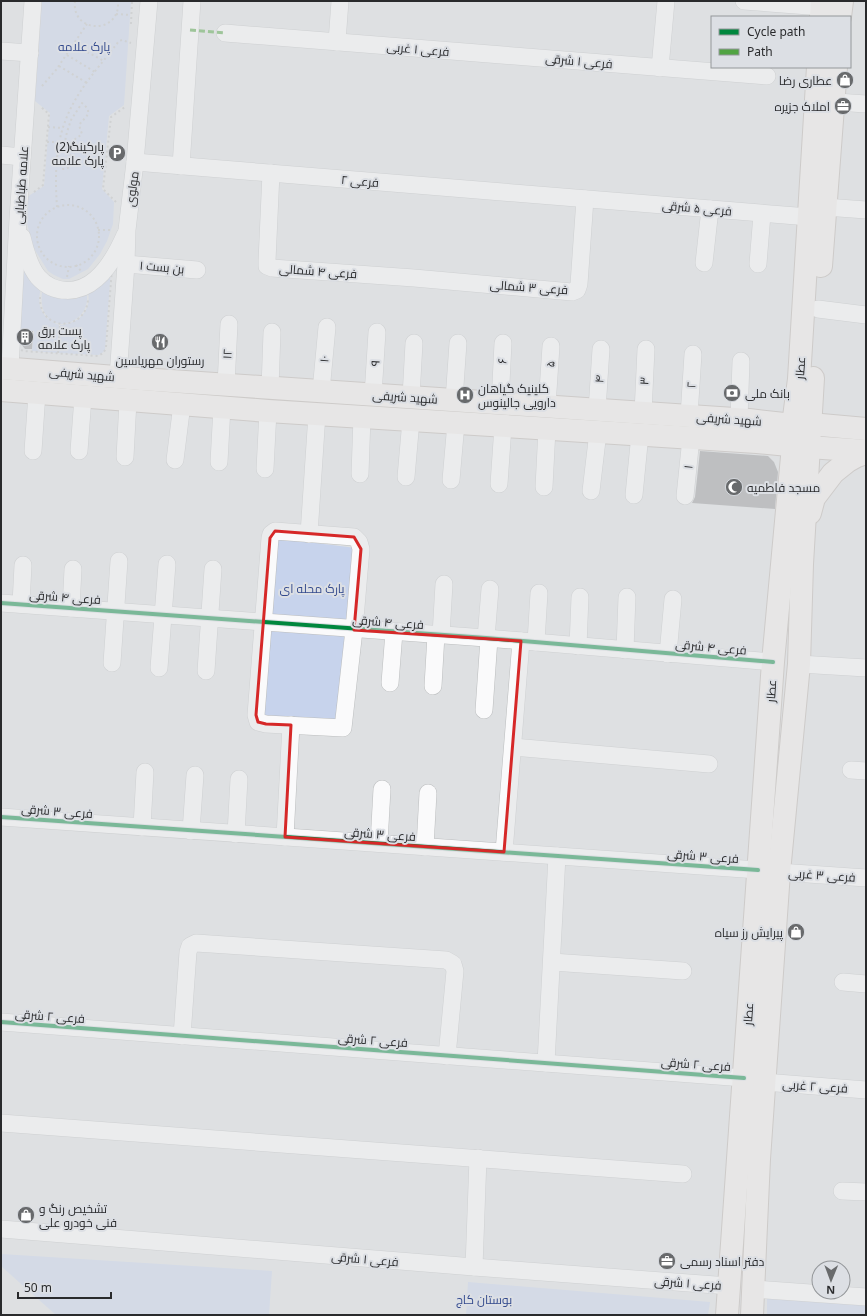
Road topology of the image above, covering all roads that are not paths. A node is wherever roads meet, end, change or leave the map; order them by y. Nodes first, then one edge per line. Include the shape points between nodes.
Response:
1 (33, 1) edge
2 (148, 1) edge
3 (192, 1) edge
4 (340, 1) edge
5 (666, 1) edge
6 (744, 1) edge
7 (830, 9) edge
8 (225, 33) dead end
9 (337, 42) junction
10 (1, 51) edge
11 (30, 53) junction
12 (498, 55) joint
13 (660, 68) junction
14 (818, 68) edge
15 (836, 68) edge
16 (767, 76) dead end
17 (825, 101) junction
18 (866, 104) edge
19 (1, 156) edge
20 (22, 157) junction
21 (135, 162) junction
22 (181, 166) junction
23 (271, 173) junction
24 (585, 199) junction
25 (710, 209) junction
26 (866, 210) edge
27 (817, 212) junction
28 (762, 214) junction
29 (18, 219) junction
30 (116, 229) junction
31 (704, 263) dead end
32 (126, 264) junction
33 (758, 264) dead end
34 (197, 270) dead end
35 (414, 278) joint
36 (818, 310) junction
37 (866, 315) edge
38 (229, 324) dead end
39 (327, 327) dead end
40 (272, 332) dead end
41 (376, 332) dead end
42 (414, 343) dead end
43 (458, 343) dead end
44 (503, 343) dead end
45 (551, 346) dead end
46 (601, 349) dead end
47 (646, 349) dead end
48 (693, 354) dead end
49 (741, 361) dead end
50 (5, 368) edge
51 (118, 377) junction
52 (806, 378) junction
53 (226, 385) junction
54 (279, 388) junction
55 (1, 390) edge
56 (321, 391) junction
57 (37, 393) junction
58 (373, 395) junction
59 (83, 397) junction
60 (411, 397) junction
61 (454, 400) junction
62 (128, 401) junction
63 (500, 403) junction
64 (182, 404) junction
65 (547, 406) junction
66 (222, 407) junction
67 (597, 410) junction
68 (277, 411) junction
69 (643, 413) junction
70 (317, 414) junction
71 (689, 416) junction
72 (362, 417) junction
73 (411, 420) junction
74 (744, 420) junction
75 (456, 423) junction
76 (503, 426) junction
77 (857, 428) edge
78 (547, 429) junction
79 (598, 432) junction
80 (640, 434) junction
81 (801, 435) junction
82 (691, 438) junction
83 (757, 442) junction
84 (32, 451) dead end
85 (79, 452) dead end
86 (866, 452) edge
87 (125, 457) dead end
88 (175, 460) dead end
89 (220, 462) dead end
90 (265, 469) dead end
91 (790, 469) junction
92 (360, 474) dead end
93 (406, 477) dead end
94 (451, 480) dead end
95 (498, 484) dead end
96 (544, 487) dead end
97 (591, 491) dead end
98 (634, 495) dead end
99 (685, 496) dead end
100 (309, 534) junction
101 (119, 561) dead end
102 (167, 564) dead end
103 (802, 564) junction
104 (23, 565) dead end
105 (74, 569) dead end
106 (213, 569) dead end
107 (444, 584) dead end
108 (490, 589) dead end
109 (539, 593) dead end
110 (580, 597) dead end
111 (627, 597) dead end
112 (673, 599) dead end
113 (1, 603) edge
114 (21, 604) junction
115 (71, 608) junction
116 (116, 611) junction
117 (163, 615) junction
118 (210, 618) junction
119 (264, 623) junction
120 (354, 630) junction
121 (394, 632) junction
122 (438, 635) junction
123 (488, 639) junction
124 (528, 642) junction
125 (578, 646) junction
126 (625, 650) junction
127 (668, 654) junction
128 (773, 662) junction
129 (112, 663) dead end
130 (799, 664) junction
131 (159, 668) dead end
132 (866, 668) edge
133 (206, 671) dead end
134 (390, 683) dead end
135 (433, 686) dead end
136 (484, 710) dead end
137 (291, 725) junction
138 (513, 747) junction
139 (709, 764) dead end
140 (765, 764) junction
141 (789, 767) junction
142 (145, 772) dead end
143 (195, 775) dead end
144 (239, 779) dead end
145 (382, 789) dead end
146 (428, 793) dead end
147 (1, 817) edge
148 (142, 827) junction
149 (192, 831) junction
150 (236, 834) junction
151 (285, 837) junction
152 (379, 844) junction
153 (424, 847) junction
154 (504, 852) junction
155 (557, 856) junction
156 (758, 870) junction
157 (779, 872) junction
158 (866, 878) edge
159 (552, 962) junction
160 (683, 971) dead end
161 (843, 982) dead end
162 (866, 984) edge
163 (1, 1022) edge
164 (182, 1036) junction
165 (447, 1056) junction
166 (546, 1063) junction
167 (754, 1080) junction
168 (866, 1090) edge
169 (1, 1123) edge
170 (478, 1158) junction
171 (682, 1174) dead end
172 (842, 1191) dead end
173 (866, 1192) edge
174 (1, 1229) edge
175 (474, 1267) junction
176 (729, 1286) junction
177 (753, 1289) junction
178 (866, 1298) edge
179 (727, 1315) edge
180 (752, 1315) edge

1 - 11 street, علامه طباطبایی
2 - 21 street, مولوی
3 - 22 street
4 - 9 street
5 - 13 street
6 - 7 street
8 - 9 street
9 - 12 street, فرعی ۱ غربی
10 - 11 street
11 - 20 street, علامه طباطبایی
12 - 13 street, فرعی ۱ شرقی
13 - 16 street
14 - 17 main road, عطار
15 - 17 main road, عطار
17 - 18 street
17 - 27 main road, عطار
19 - 20 street
20 - 29 street, علامه طباطبایی
21 - 22 street, فرعی ۲
21 - 30 street, مولوی
22 - 23 street, فرعی ۲
23 - 24 street, فرعی ۲
23 - 35 street, فرعی ۴ شمالی via 267,266
24 - 25 street, فرعی ۵ شرقی
24 - 35 street, فرعی ۳ شمالی via 577,290 572,292
25 - 28 street, فرعی ۵ شرقی
25 - 31 street
26 - 27 street, فرعی ۵ شرقی
27 - 28 street, فرعی ۵ شرقی
27 - 36 main road, عطار
27 - 52 main road, عطار
28 - 33 street
29 - 30 street via 24,247 37,274 54,288 66,291 86,287 97,279 116,253
29 - 50 street, علامه طباطبایی
30 - 32 street, مولوی
32 - 34 street, بن بست ۱
32 - 51 street, مولوی
36 - 37 street
36 - 52 main road, عطار
38 - 53 street, ۱۲
39 - 56 street, ۱۰
40 - 54 street
41 - 58 street, ۹
42 - 60 street
43 - 61 street
44 - 63 street, ۶
45 - 65 street, ۵
46 - 67 street, ۴
47 - 69 street, ۳
48 - 71 street, ۲
49 - 74 street
50 - 51 main road, شهید شریفی
51 - 53 main road, شهید شریفی
52 - 74 main road via 783,406 771,414
52 - 77 main road via 828,419
52 - 81 main road, عطار
53 - 54 main road, شهید شریفی
54 - 56 main road, شهید شریفی
54 - 68 main road
55 - 57 main road, شهید شریفی
56 - 58 main road, شهید شریفی
57 - 59 main road, شهید شریفی
57 - 84 street
58 - 60 main road, شهید شریفی
59 - 62 main road, شهید شریفی
59 - 85 street
60 - 61 main road, شهید شریفی
61 - 63 main road, شهید شریفی
62 - 64 main road, شهید شریفی
62 - 87 street
63 - 65 main road, شهید شریفی
64 - 66 main road, شهید شریفی
64 - 88 street
65 - 67 main road, شهید شریفی
66 - 68 main road, شهید شریفی
66 - 89 street
67 - 69 main road, شهید شریفی
68 - 70 main road, شهید شریفی
68 - 90 street
69 - 71 main road, شهید شریفی
70 - 72 main road, شهید شریفی
70 - 100 street
71 - 74 main road, شهید شریفی
72 - 73 main road, شهید شریفی
72 - 92 street
73 - 75 main road, شهید شریفی
73 - 93 street
74 - 81 main road, شهید شریفی
75 - 76 main road, شهید شریفی
75 - 94 street
76 - 78 main road, شهید شریفی
76 - 95 street
77 - 81 main road
78 - 79 main road, شهید شریفی
78 - 96 street
79 - 80 main road, شهید شریفی
79 - 97 street
80 - 82 main road, شهید شریفی
80 - 98 street
81 - 83 main road, شهید شریفی
81 - 86 main road
81 - 91 main road, عطار
81 - 103 main road, عطار
82 - 83 main road, شهید شریفی
82 - 99 street, ۱
83 - 91 main road via 774,452
86 - 103 main road via 848,461 833,473 814,498
91 - 128 main road, عطار
100 - 119 street via 271,534
100 - 120 street via 354,537 359,542 361,549
101 - 116 street
102 - 117 street
103 - 130 main road, عطار
104 - 114 street
105 - 115 street
106 - 118 street
107 - 122 street
108 - 123 street
109 - 124 street
110 - 125 street
111 - 126 street
112 - 127 street
113 - 114 street, فرعی ۴ شرقی
114 - 115 street, فرعی ۴ شرقی
115 - 116 street, فرعی ۴ شرقی
116 - 117 street, فرعی ۴ شرقی
116 - 129 street
117 - 118 street, فرعی ۴ شرقی
117 - 131 street
118 - 119 street, فرعی ۴ شرقی
118 - 133 street
119 - 120 street, فرعی ۴ شرقی
119 - 137 street via 256,715 258,722
120 - 121 street, فرعی ۴ شرقی
120 - 137 street via 343,728
121 - 122 street, فرعی ۴ شرقی
121 - 134 street
122 - 123 street, فرعی ۴ شرقی
122 - 135 street
123 - 124 street, فرعی ۴ شرقی
123 - 136 street
124 - 125 street, فرعی ۴ شرقی
124 - 138 street
125 - 126 street, فرعی ۴ شرقی
126 - 127 street, فرعی ۴ شرقی
127 - 128 street, فرعی ۴ شرقی
128 - 140 main road, عطار
130 - 132 street
130 - 141 main road, عطار
137 - 151 street
138 - 139 street
138 - 154 street
140 - 141 main road
140 - 156 main road, عطار
141 - 157 main road, عطار
142 - 148 street
143 - 149 street
144 - 150 street
145 - 152 street
146 - 153 street
147 - 148 street, فرعی ۳ شرقی
148 - 149 street, فرعی ۳ شرقی
149 - 150 street, فرعی ۳ شرقی
150 - 151 street, فرعی ۳ شرقی
151 - 152 street, فرعی ۳ شرقی
152 - 153 street, فرعی ۳ شرقی
153 - 154 street, فرعی ۳ شرقی
154 - 155 street, فرعی ۳ شرقی
155 - 156 street, فرعی ۳ شرقی
155 - 159 street
156 - 167 main road, عطار
157 - 158 street, فرعی ۳ غربی
157 - 167 main road, عطار
159 - 160 street
159 - 166 street
161 - 162 street
163 - 164 street, فرعی ۲ شرقی
164 - 165 street, فرعی ۲ شرقی
164 - 165 street via 188,952 190,946 196,943 446,960 453,964 455,971
165 - 166 street, فرعی ۲ شرقی
166 - 167 street, فرعی ۲ شرقی
167 - 168 street, فرعی ۲ غربی
167 - 176 main road, عطار
167 - 177 main road, عطار via 759,1159
169 - 170 street
170 - 171 street
170 - 175 street
172 - 173 street
174 - 175 street, فرعی ۱ شرقی
175 - 176 street, فرعی ۱ شرقی
176 - 179 main road, عطار
177 - 178 street
177 - 180 main road, عطار

